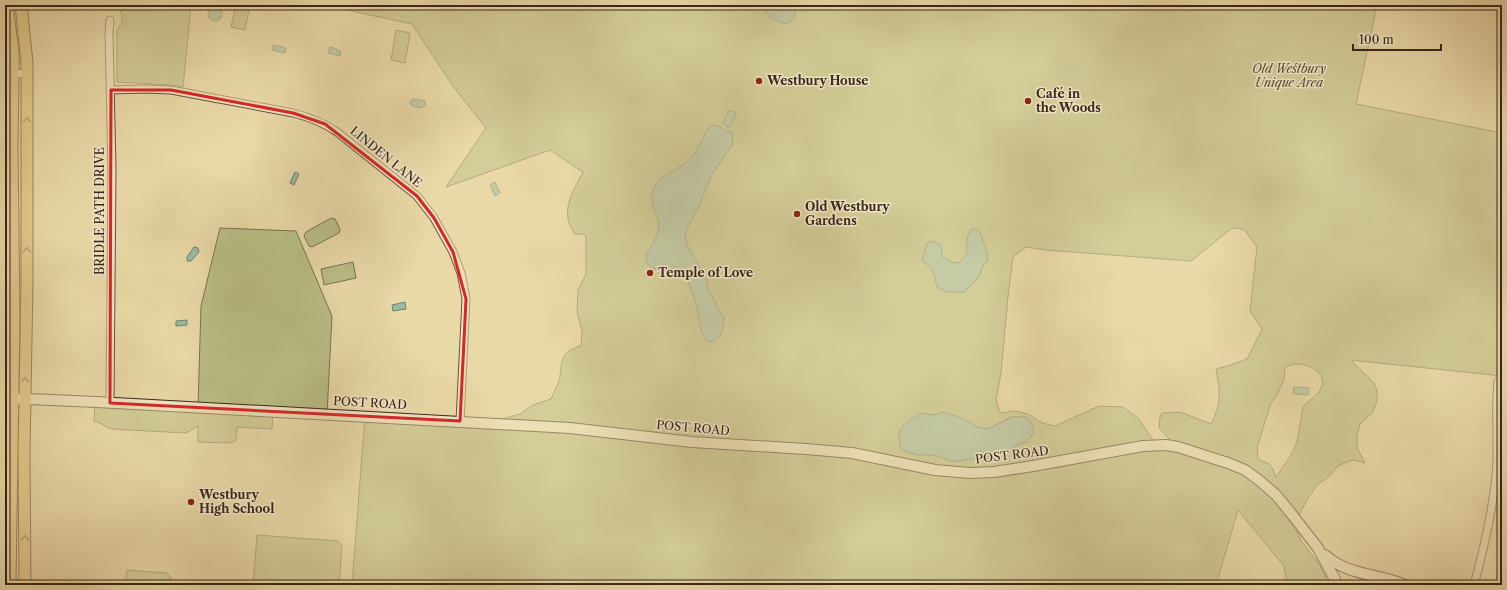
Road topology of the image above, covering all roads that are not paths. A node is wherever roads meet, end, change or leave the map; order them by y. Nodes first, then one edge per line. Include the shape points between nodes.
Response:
1 (7, 5) edge
2 (21, 5) edge
3 (110, 20) dead end
4 (27, 73) junction
5 (9, 75) edge
6 (111, 90) junction
7 (9, 148) edge
8 (10, 317) edge
9 (1498, 381) dead end
10 (9, 398) edge
11 (25, 399) junction
12 (110, 403) junction
13 (460, 421) junction
14 (1318, 548) junction
15 (1346, 569) junction
16 (10, 581) edge
17 (25, 581) edge
18 (1337, 583) edge
19 (1405, 585) edge
20 (1474, 585) edge

1 - 5 main road via 13,52
2 - 4 main road
3 - 6 street, BRIDLE PATH DRIVE
4 - 5 street
11 -> 4 main road
5 - 7 main road
6 - 12 street, BRIDLE PATH DRIVE
6 - 13 street, LINDEN LANE via 171,90 312,118 337,132 417,196 434,218 453,252 464,288 466,312
7 - 8 main road
8 - 10 main road
9 - 20 street via 1495,489
10 - 11 main road, POST ROAD
10 - 16 main road
11 - 12 main road, POST ROAD
17 -> 11 main road
12 - 13 main road, POST ROAD
13 - 14 main road, POST ROAD via 570,428 670,440 806,448 852,453 935,470 970,473 994,472 1143,446 1166,445 1245,470 1276,495
14 - 15 main road, POST ROAD via 1335,564
14 - 18 main road, POST ROAD
15 - 18 main road via 1338,573
15 - 19 main road, POST ROAD
16 - 17 main road

